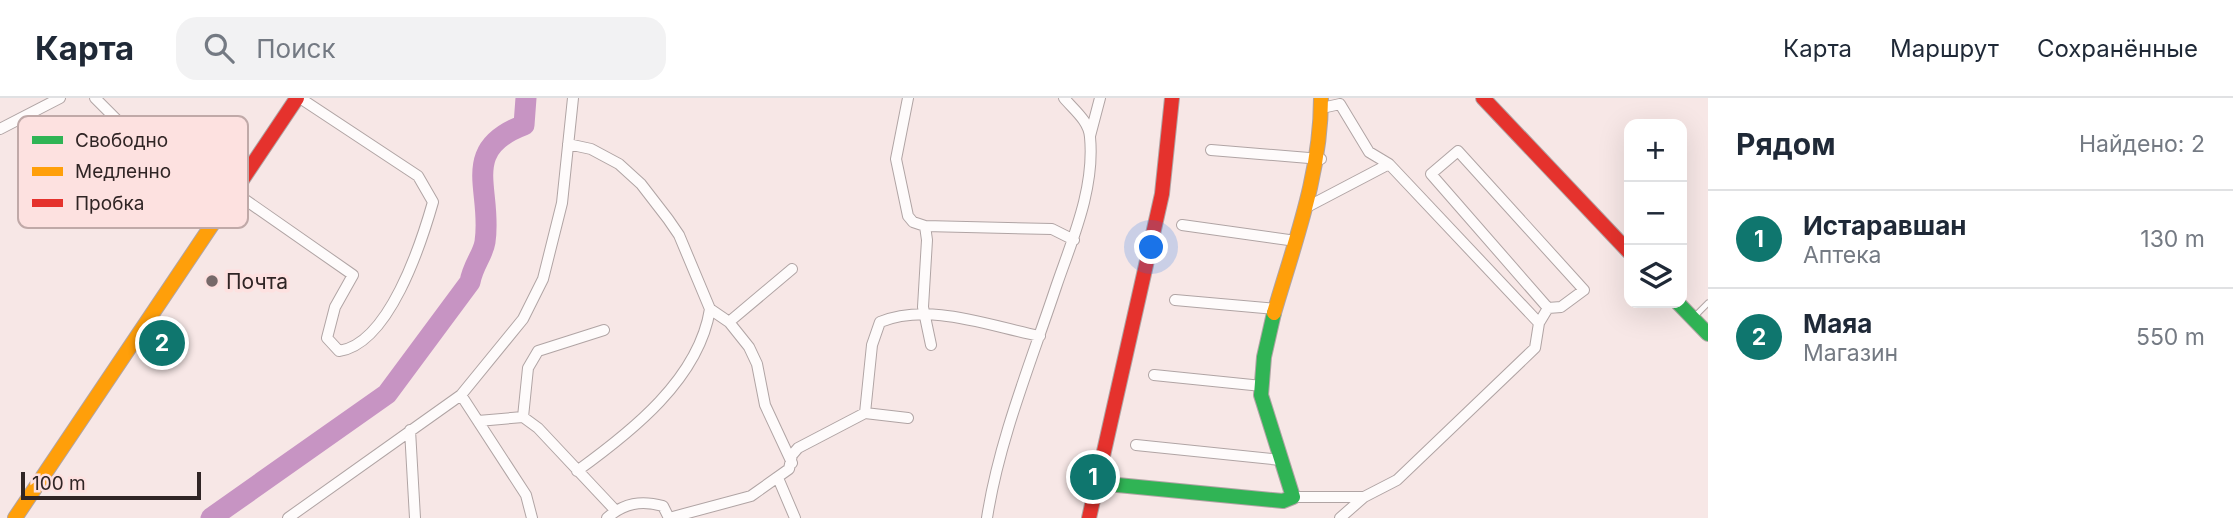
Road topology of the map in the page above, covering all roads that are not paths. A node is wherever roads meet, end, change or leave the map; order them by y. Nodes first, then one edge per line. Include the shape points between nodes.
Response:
1 (60, 98) edge
2 (95, 98) edge
3 (299, 98) edge
4 (573, 98) edge
5 (908, 98) edge
6 (1064, 98) edge
7 (1100, 98) edge
8 (1172, 98) edge
9 (1483, 98) edge
10 (1322, 103) edge
11 (25, 116) edge
12 (113, 116) edge
13 (18, 120) edge
14 (0, 129) edge
15 (1090, 136) junction
16 (568, 144) junction
17 (1211, 150) dead end
18 (1321, 159) junction
19 (1388, 164) junction
20 (248, 172) edge
21 (248, 202) edge
22 (1307, 207) junction
23 (1182, 225) dead end
24 (925, 226) junction
25 (211, 228) edge
26 (1074, 240) junction
27 (1296, 241) junction
28 (1624, 247) edge
29 (792, 269) dead end
30 (1175, 300) dead end
31 (1708, 303) edge
32 (1548, 308) junction
33 (1683, 308) edge
34 (710, 309) junction
35 (1276, 309) junction
36 (925, 312) junction
37 (1692, 318) junction
38 (729, 322) junction
39 (1539, 323) junction
40 (604, 330) dead end
41 (1708, 334) edge
42 (1040, 336) junction
43 (931, 345) dead end
44 (1154, 375) dead end
45 (1262, 386) junction
46 (461, 395) junction
47 (865, 413) junction
48 (523, 417) junction
49 (908, 418) dead end
50 (478, 421) junction
51 (411, 430) junction
52 (1136, 445) dead end
53 (1281, 460) junction
54 (792, 463) junction
55 (577, 471) junction
56 (778, 478) junction
57 (1097, 483) junction
58 (1293, 497) junction
59 (1364, 497) junction
60 (611, 514) edge
61 (15, 518) edge
62 (288, 518) edge
63 (415, 518) edge
64 (532, 518) edge
65 (669, 518) edge
66 (795, 518) edge
67 (987, 518) edge
68 (1089, 518) edge
69 (1340, 518) edge

1 - 11 street
2 - 12 street
3 - 20 main road
3 - 21 street via 418,176 433,202 419,251 389,312 351,349 339,351 327,338 335,307 353,275
4 - 16 street
5 - 24 street via 896,159 908,216
6 - 15 street via 1085,121
7 - 15 street
8 - 57 main road via 1161,194
9 - 28 main road
10 - 18 main road
10 - 19 street via 1340,104 1369,152
13 - 14 street
15 - 26 street via 1086,193
16 - 34 street via 619,163 641,184 679,235
16 - 46 street via 562,203 543,279 523,319
17 - 18 street
18 - 22 main road
19 - 22 street
19 - 39 street
22 - 27 main road
23 - 27 street
24 - 26 street via 1052,229
24 - 36 street
25 - 61 main road
26 - 42 street
27 - 35 main road
29 - 38 street
30 - 35 street
31 - 37 lane
32 - 32 street via 1561,307 1584,290 1458,150 1431,174
32 - 39 street
33 - 37 main road
34 - 38 street
34 - 55 street via 694,355 674,382 624,437
35 - 45 main road
36 - 42 street
36 - 43 street
36 - 47 street via 880,322 872,345
37 - 41 main road
38 - 54 street via 757,364 765,405
39 - 59 street via 1535,348 1397,480
40 - 48 street via 538,351 531,358
42 - 67 street
44 - 45 street
45 - 53 main road via 1261,398
46 - 50 street
46 - 51 street
47 - 49 street
47 - 54 street via 799,449 792,455
48 - 50 street
48 - 55 street
50 - 64 street via 526,495
51 - 62 street
51 - 63 street
52 - 53 street
53 - 58 main road
54 - 56 street
55 - 60 street
56 - 65 street via 751,495
56 - 66 street
57 - 58 main road via 1283,502
57 - 68 main road
58 - 59 street
59 - 69 street
60 - 65 street via 631,503 648,502 663,506

